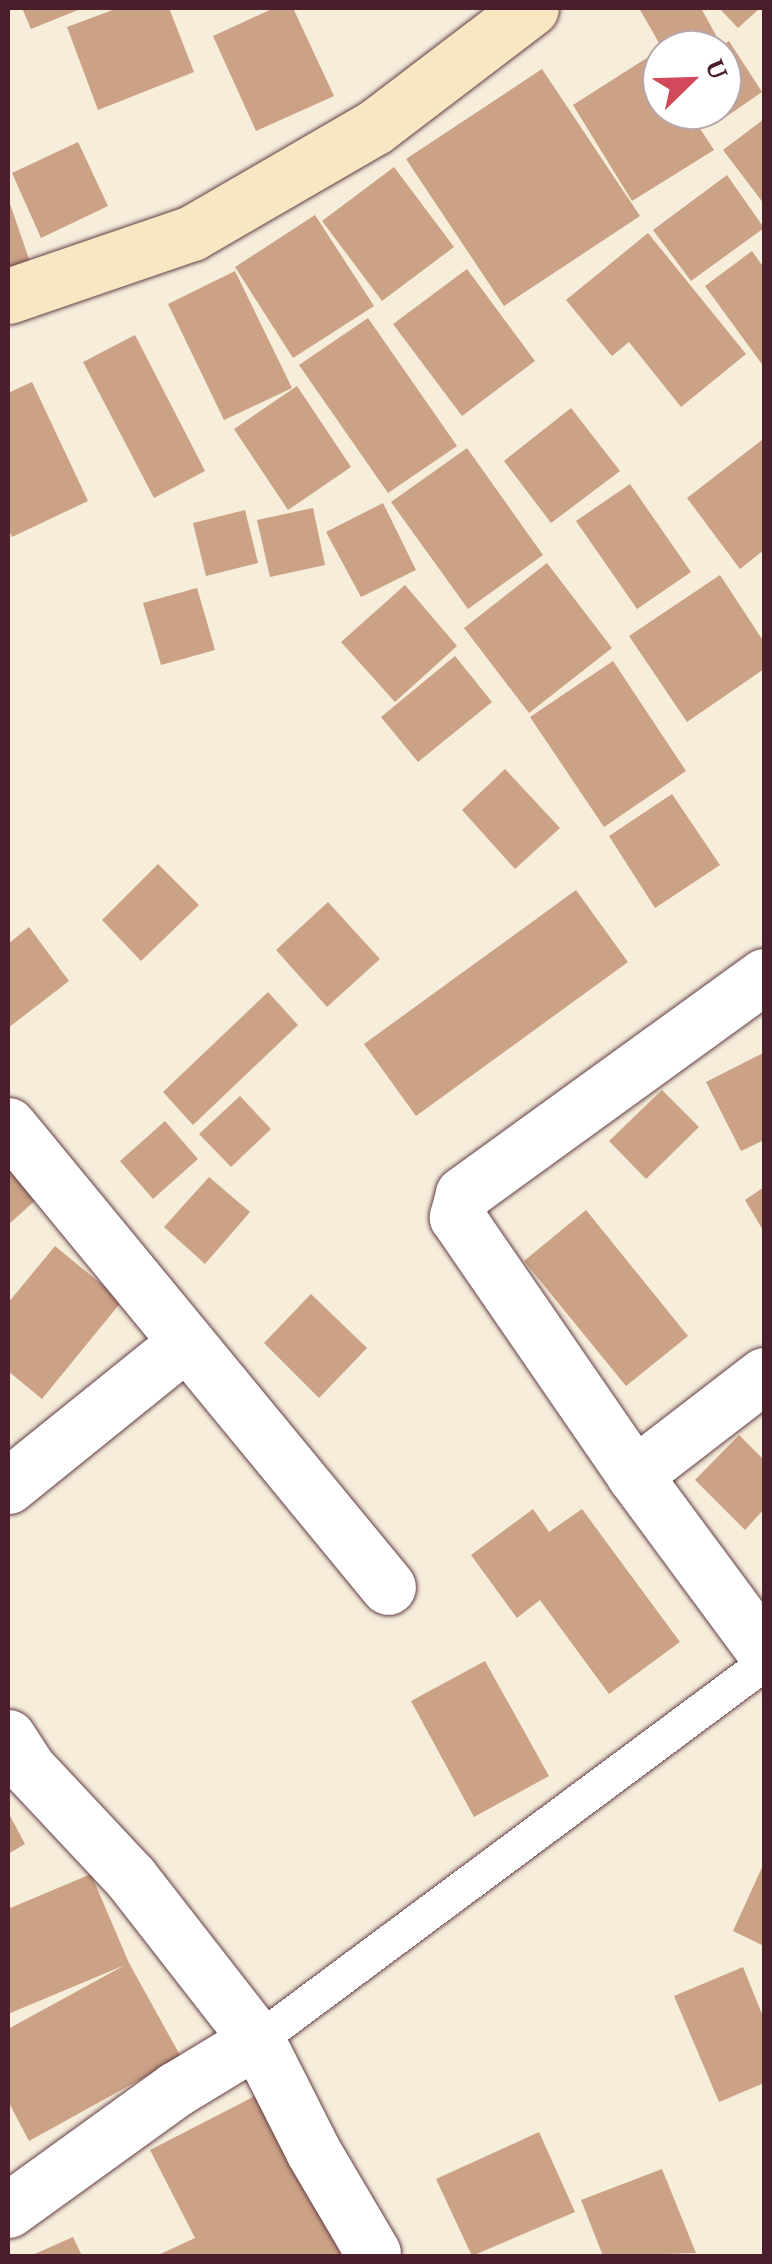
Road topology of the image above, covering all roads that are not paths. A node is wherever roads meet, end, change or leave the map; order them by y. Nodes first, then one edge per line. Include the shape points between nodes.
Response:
1 (531, 8) edge
2 (8, 296) edge
3 (764, 976) edge
4 (8, 1124) edge
5 (184, 1344) junction
6 (764, 1375) edge
7 (634, 1475) junction
8 (8, 1486) edge
9 (388, 1587) dead end
10 (764, 1651) edge
11 (764, 1663) edge
12 (8, 1736) edge
13 (257, 2040) junction
14 (8, 2210) edge
15 (373, 2253) dead end

1 - 2 main road via 375,127 192,233
3 - 7 street via 458,1204 461,1227
4 - 5 street
5 - 8 street
5 - 9 street
6 - 7 street
7 - 10 street
11 - 13 lane
12 - 13 street via 30,1770 131,1878
13 - 14 street via 176,2089
13 - 15 street

